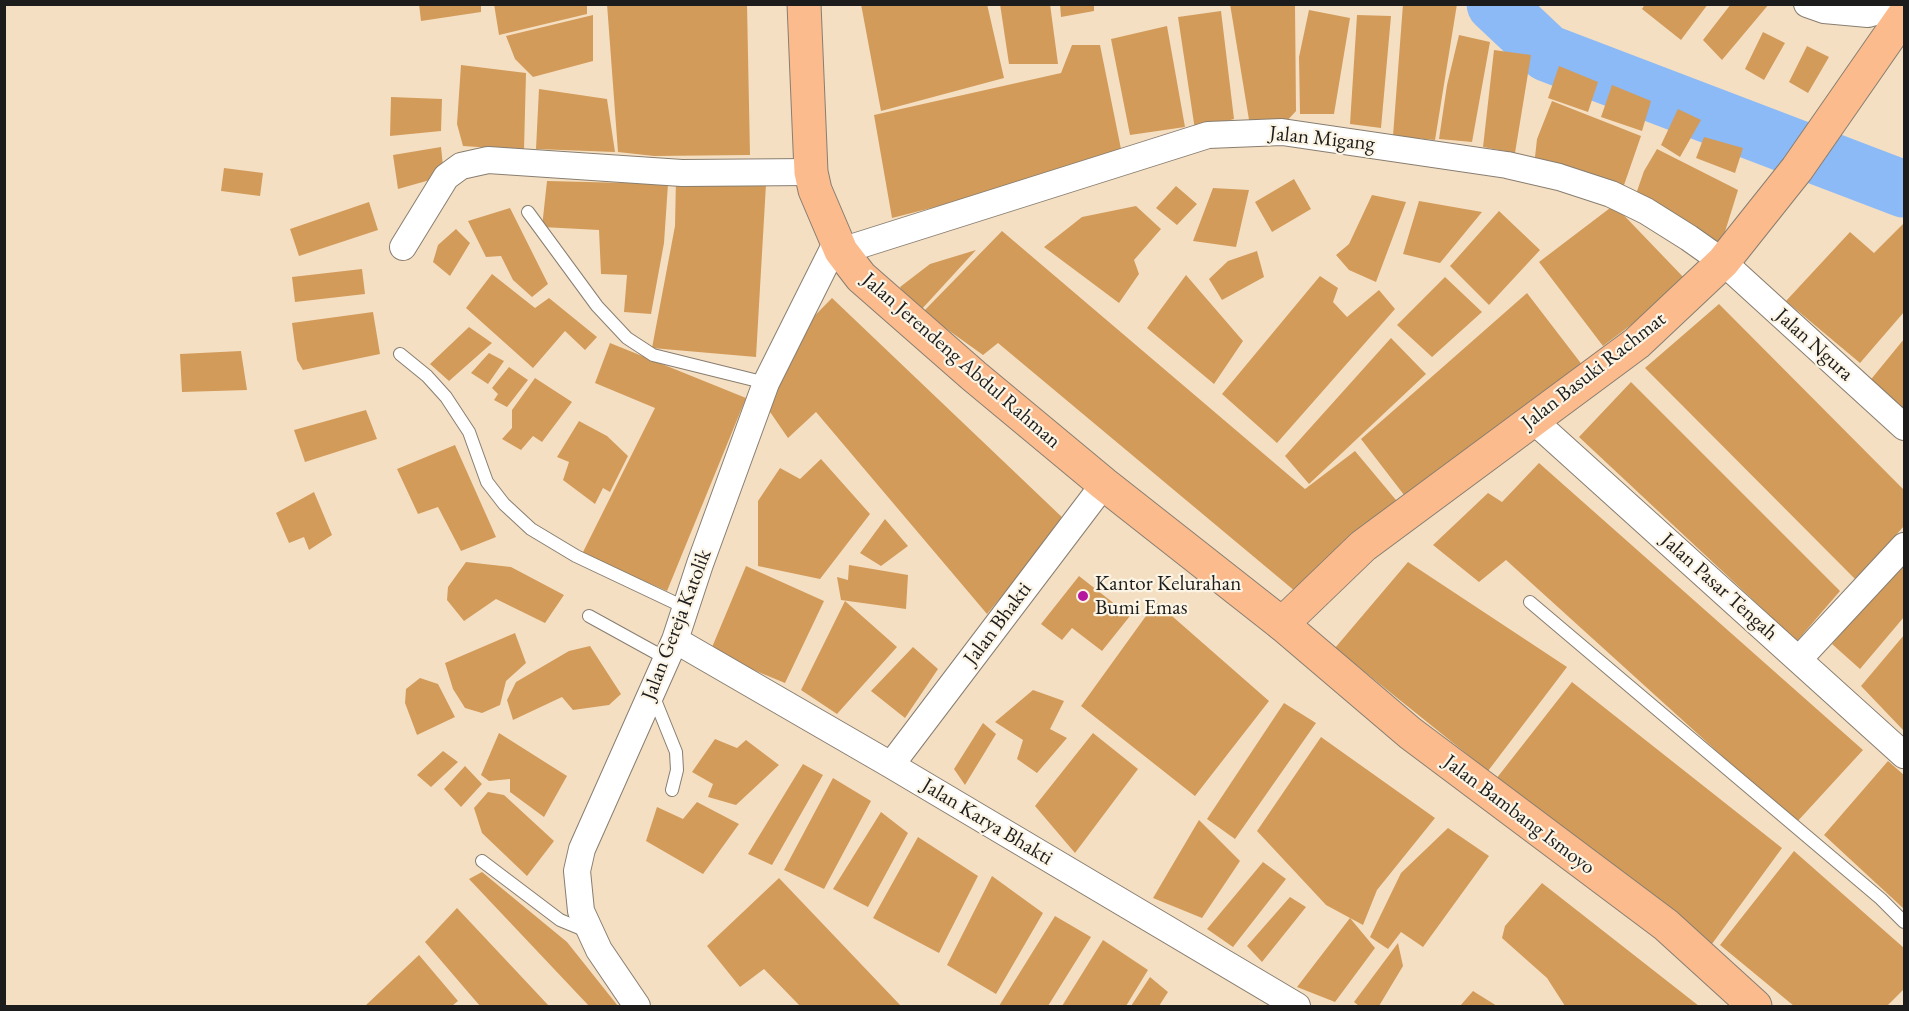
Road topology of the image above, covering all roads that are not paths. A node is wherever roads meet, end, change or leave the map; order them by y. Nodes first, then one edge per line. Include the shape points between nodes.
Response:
1 (804, 4) edge
2 (1807, 4) edge
3 (1903, 13) edge
4 (812, 172) junction
5 (528, 212) dead end
6 (839, 246) junction
7 (403, 247) dead end
8 (1723, 262) junction
9 (400, 354) dead end
10 (766, 384) junction
11 (1533, 420) junction
12 (1905, 427) edge
13 (1104, 484) junction
14 (1905, 546) edge
15 (1530, 602) dead end
16 (686, 608) junction
17 (589, 616) dead end
18 (1282, 624) junction
19 (671, 650) junction
20 (1799, 659) junction
21 (652, 693) junction
22 (1905, 755) edge
23 (891, 765) junction
24 (672, 790) dead end
25 (482, 861) dead end
26 (1905, 922) edge
27 (590, 933) junction
28 (637, 1006) edge
29 (1297, 1006) edge
30 (1755, 1006) edge

1 - 4 main road, Jalan Jerendeng Abdul Rahman
2 - 3 street via 1824,10
3 - 8 main road, Jalan Basuki Rachmat via 1797,169
4 - 6 main road, Jalan Jerendeng Abdul Rahman via 822,210
4 - 7 street via 682,173 488,159 461,166 446,177
5 - 10 lane via 597,306 627,338 653,355
6 - 8 street, Jalan Migang via 1208,135 1282,132 1507,165 1559,177 1611,194 1646,211
6 - 10 street, Jalan Gereja Katolik
6 - 13 main road, Jalan Jerendeng Abdul Rahman via 861,277 887,302
8 - 11 main road, Jalan Basuki Rachmat via 1637,343
8 - 12 street, Jalan Ngura
9 - 16 lane via 446,397 469,432 488,482 504,504 531,529 576,556
10 - 16 street, Jalan Gereja Katolik
11 - 18 main road, Jalan Basuki Rachmat via 1363,546
11 - 20 street, Jalan Pasar Tengah
13 - 18 main road, Jalan Jerendeng Abdul Rahman
13 - 23 street, Jalan Bhakti
14 - 20 street
15 - 26 lane
16 - 19 street, Jalan Gereja Katolik
17 - 19 lane
18 - 30 main road, Jalan Bambang Ismoyo via 1410,733 1666,925
19 - 21 street, Jalan Gereja Katolik
19 - 23 street, Jalan Karya Bhakti
20 - 22 street, Jalan Pasar Tengah
21 - 24 lane via 676,752
21 - 27 street, Jalan Gereja Katolik via 582,849 577,886
23 - 29 street, Jalan Karya Bhakti
25 - 27 lane via 560,920
27 - 28 street, Jalan Gereja Katolik

